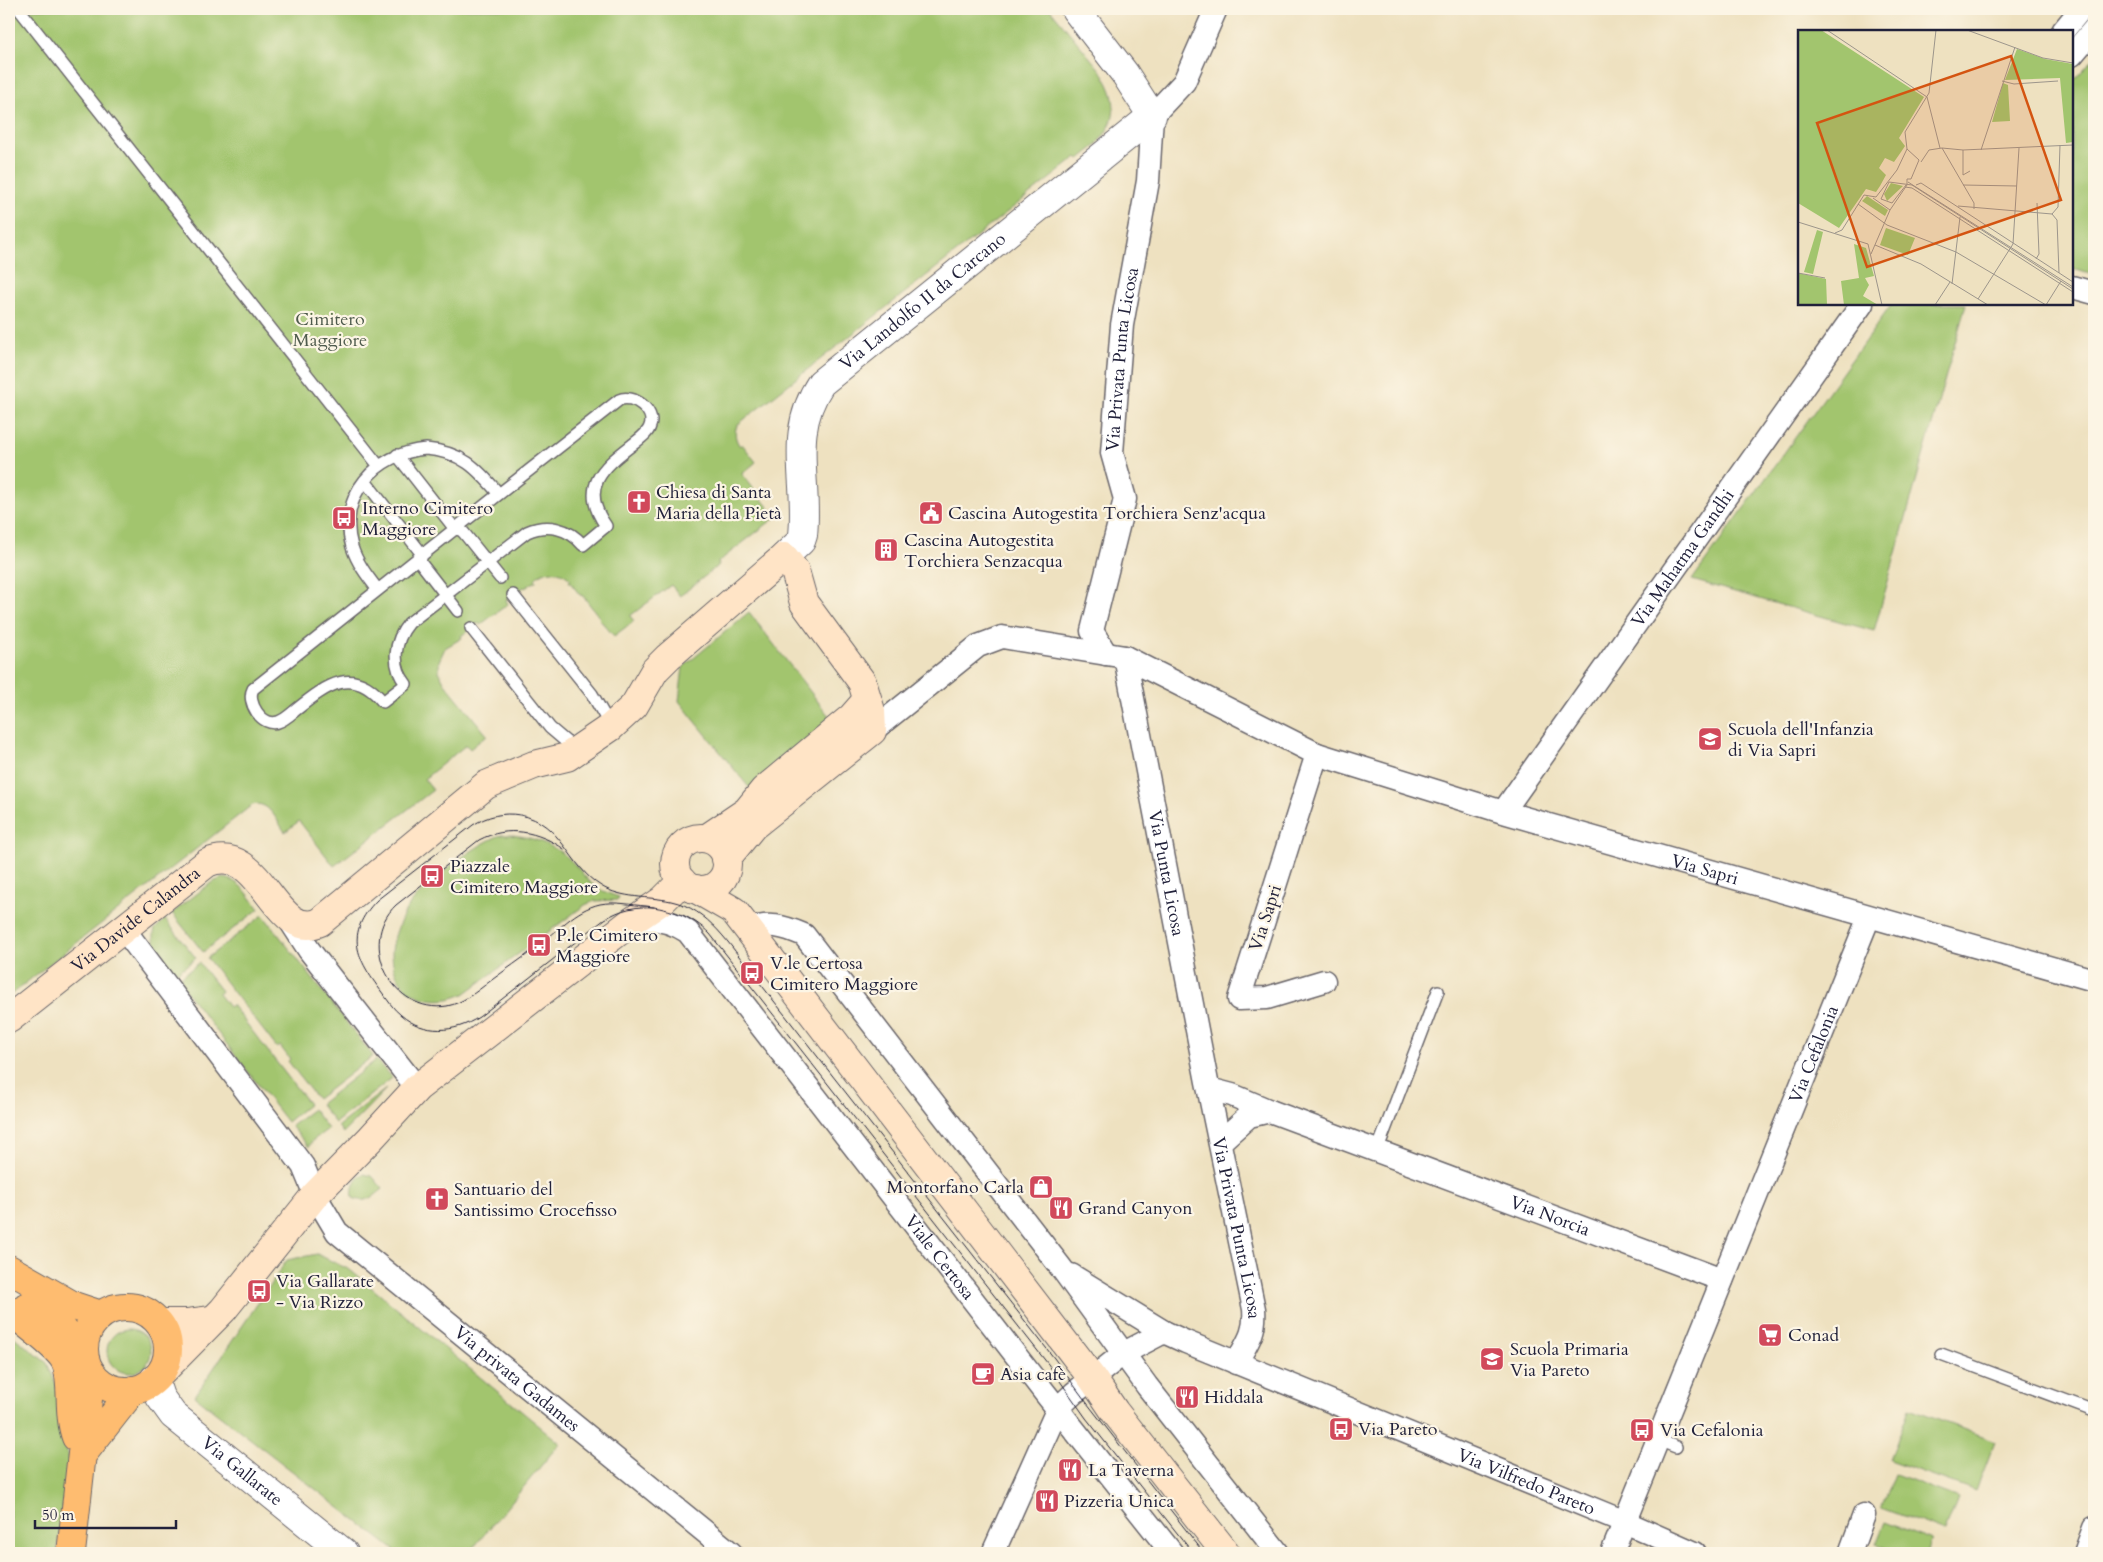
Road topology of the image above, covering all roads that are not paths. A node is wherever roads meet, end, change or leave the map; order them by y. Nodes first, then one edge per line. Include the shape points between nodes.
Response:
1 (19, 9) edge
2 (1075, 9) edge
3 (1216, 9) edge
4 (2081, 9) edge
5 (2064, 30) edge
6 (2094, 30) edge
7 (2073, 54) edge
8 (1152, 116) junction
9 (2073, 287) edge
10 (2094, 293) edge
11 (1861, 305) edge
12 (397, 455) junction
13 (379, 466) junction
14 (364, 481) junction
15 (499, 494) junction
16 (455, 529) junction
17 (792, 548) junction
18 (422, 554) junction
19 (487, 563) junction
20 (500, 578) dead end
21 (378, 590) junction
22 (446, 595) junction
23 (513, 595) dead end
24 (458, 612) dead end
25 (471, 628) dead end
26 (1116, 656) junction
27 (867, 700) junction
28 (611, 727) junction
29 (872, 731) junction
30 (577, 751) junction
31 (1317, 754) junction
32 (1503, 812) junction
33 (707, 838) junction
34 (726, 866) junction
35 (689, 885) junction
36 (285, 914) junction
37 (1869, 917) junction
38 (636, 920) junction
39 (740, 921) junction
40 (122, 928) junction
41 (2094, 980) edge
42 (1324, 981) dead end
43 (1438, 991) dead end
44 (9, 1019) edge
45 (417, 1088) junction
46 (1209, 1089) junction
47 (1270, 1111) junction
48 (1220, 1142) junction
49 (1377, 1151) junction
50 (315, 1195) junction
51 (1062, 1269) junction
52 (9, 1270) edge
53 (1722, 1280) junction
54 (9, 1296) edge
55 (9, 1310) edge
56 (101, 1314) junction
57 (212, 1320) junction
58 (160, 1323) junction
59 (1164, 1332) junction
60 (84, 1344) junction
61 (1124, 1353) junction
62 (1942, 1354) dead end
63 (1236, 1363) junction
64 (91, 1372) junction
65 (1092, 1378) junction
66 (150, 1380) junction
67 (1058, 1408) junction
68 (2094, 1410) edge
69 (82, 1455) junction
70 (1864, 1515) dead end
71 (1625, 1522) junction
72 (2094, 1528) edge
73 (71, 1553) edge
74 (344, 1553) edge
75 (731, 1553) edge
76 (993, 1553) edge
77 (1172, 1553) edge
78 (1226, 1553) edge
79 (1278, 1553) edge
80 (1612, 1553) edge
81 (1695, 1553) edge
82 (1850, 1553) edge
83 (2085, 1553) edge

1 - 13 lane
2 - 8 street via 1125,74
3 - 8 street via 1184,82
4 - 5 street
6 - 7 street
8 - 17 street, Via Landolfo II da Carcano via 821,382 805,414 801,440 804,527
8 - 26 street, Via Privata Punta Licosa via 1148,181 1122,325 1112,453 1125,499 1092,631
9 - 10 street
11 - 32 street, Via Mahatma Gandhi
12 - 13 lane
12 - 15 lane via 426,449 451,453 474,466
12 - 16 lane
13 - 14 lane
14 - 18 lane
14 - 21 lane via 351,509 350,535 357,559
15 - 16 lane
15 - 19 lane via 619,400 636,400 649,414 651,423 647,432 610,462 597,480 595,504 606,526 583,545 562,530 535,529 522,535
16 - 18 lane
16 - 19 lane via 464,533
17 - 27 main road via 804,603 862,682
17 - 28 main road via 654,670 634,706
18 - 21 lane
18 - 22 lane via 420,562
19 - 20 lane
19 - 22 lane
21 - 22 lane via 252,689 251,702 264,719 280,722 320,690 341,682 366,686 383,702 406,684 399,674 396,657 403,631
22 - 24 lane
23 - 28 lane via 592,694
25 - 30 lane via 550,728
26 - 29 street via 1002,637 990,640 978,646
26 - 31 street, Via Sapri
26 - 46 street, Via Punta Licosa
27 - 29 main road
27 - 33 main road via 852,717 764,790 748,811
28 - 30 main road
29 - 34 main road via 753,826
30 - 36 main road via 486,785 320,922 302,924
31 - 32 street, Via Sapri
31 - 42 street, Via Sapri via 1239,999 1267,998
32 - 37 street, Via Sapri
33 - 34 main road via 717,844
33 - 35 main road via 692,839 680,848 676,872
34 - 35 main road via 713,886
34 - 39 main road
35 - 38 main road
35 - 39 main road
36 - 40 main road, Via Davide Calandra via 248,868 232,861 214,860
36 - 45 street via 309,950
37 - 41 street, Via Sapri
37 - 53 street, Via Cefalonia
38 - 45 main road
38 - 67 street, Viale Certosa via 667,921 688,932
39 - 51 street via 785,927 804,935
39 - 65 main road
40 - 44 main road, Via Davide Calandra
40 - 50 street via 303,1166
43 - 49 lane
45 - 50 main road
46 - 47 street, Via Norcia
46 - 48 street, Via Privata Punta Licosa
47 - 48 street via 1249,1116
47 - 49 street, Via Norcia
48 - 63 street, Via Privata Punta Licosa via 1254,1309 1253,1332
49 - 53 street, Via Norcia
50 - 57 main road via 224,1310
50 - 75 street, Via privata Gadames via 338,1232
51 - 59 street
51 - 61 street
52 - 56 main road via 74,1306
53 - 71 street, Via Cefalonia via 1667,1443
54 - 60 main road
55 - 69 main road via 66,1362 71,1424
56 - 58 main road via 132,1307
56 - 60 main road via 93,1323
57 - 58 main road
57 - 66 main road via 196,1339
58 - 66 main road via 166,1335 166,1361
59 - 61 street
59 - 63 street, Via Vilfredo Pareto
60 - 64 main road
61 - 65 street
61 - 79 street
62 - 68 lane
63 - 71 street, Via Vilfredo Pareto
64 - 66 main road via 99,1381 121,1390
64 - 69 main road
65 - 67 street
65 - 78 main road
66 - 69 main road
66 - 74 street, Via Gallarate via 173,1415
67 - 76 street
67 - 77 street, Viale Certosa
69 - 73 main road
70 - 82 street
71 - 80 street, Via Cefalonia
71 - 81 street, Via Vilfredo Pareto
72 - 83 street

